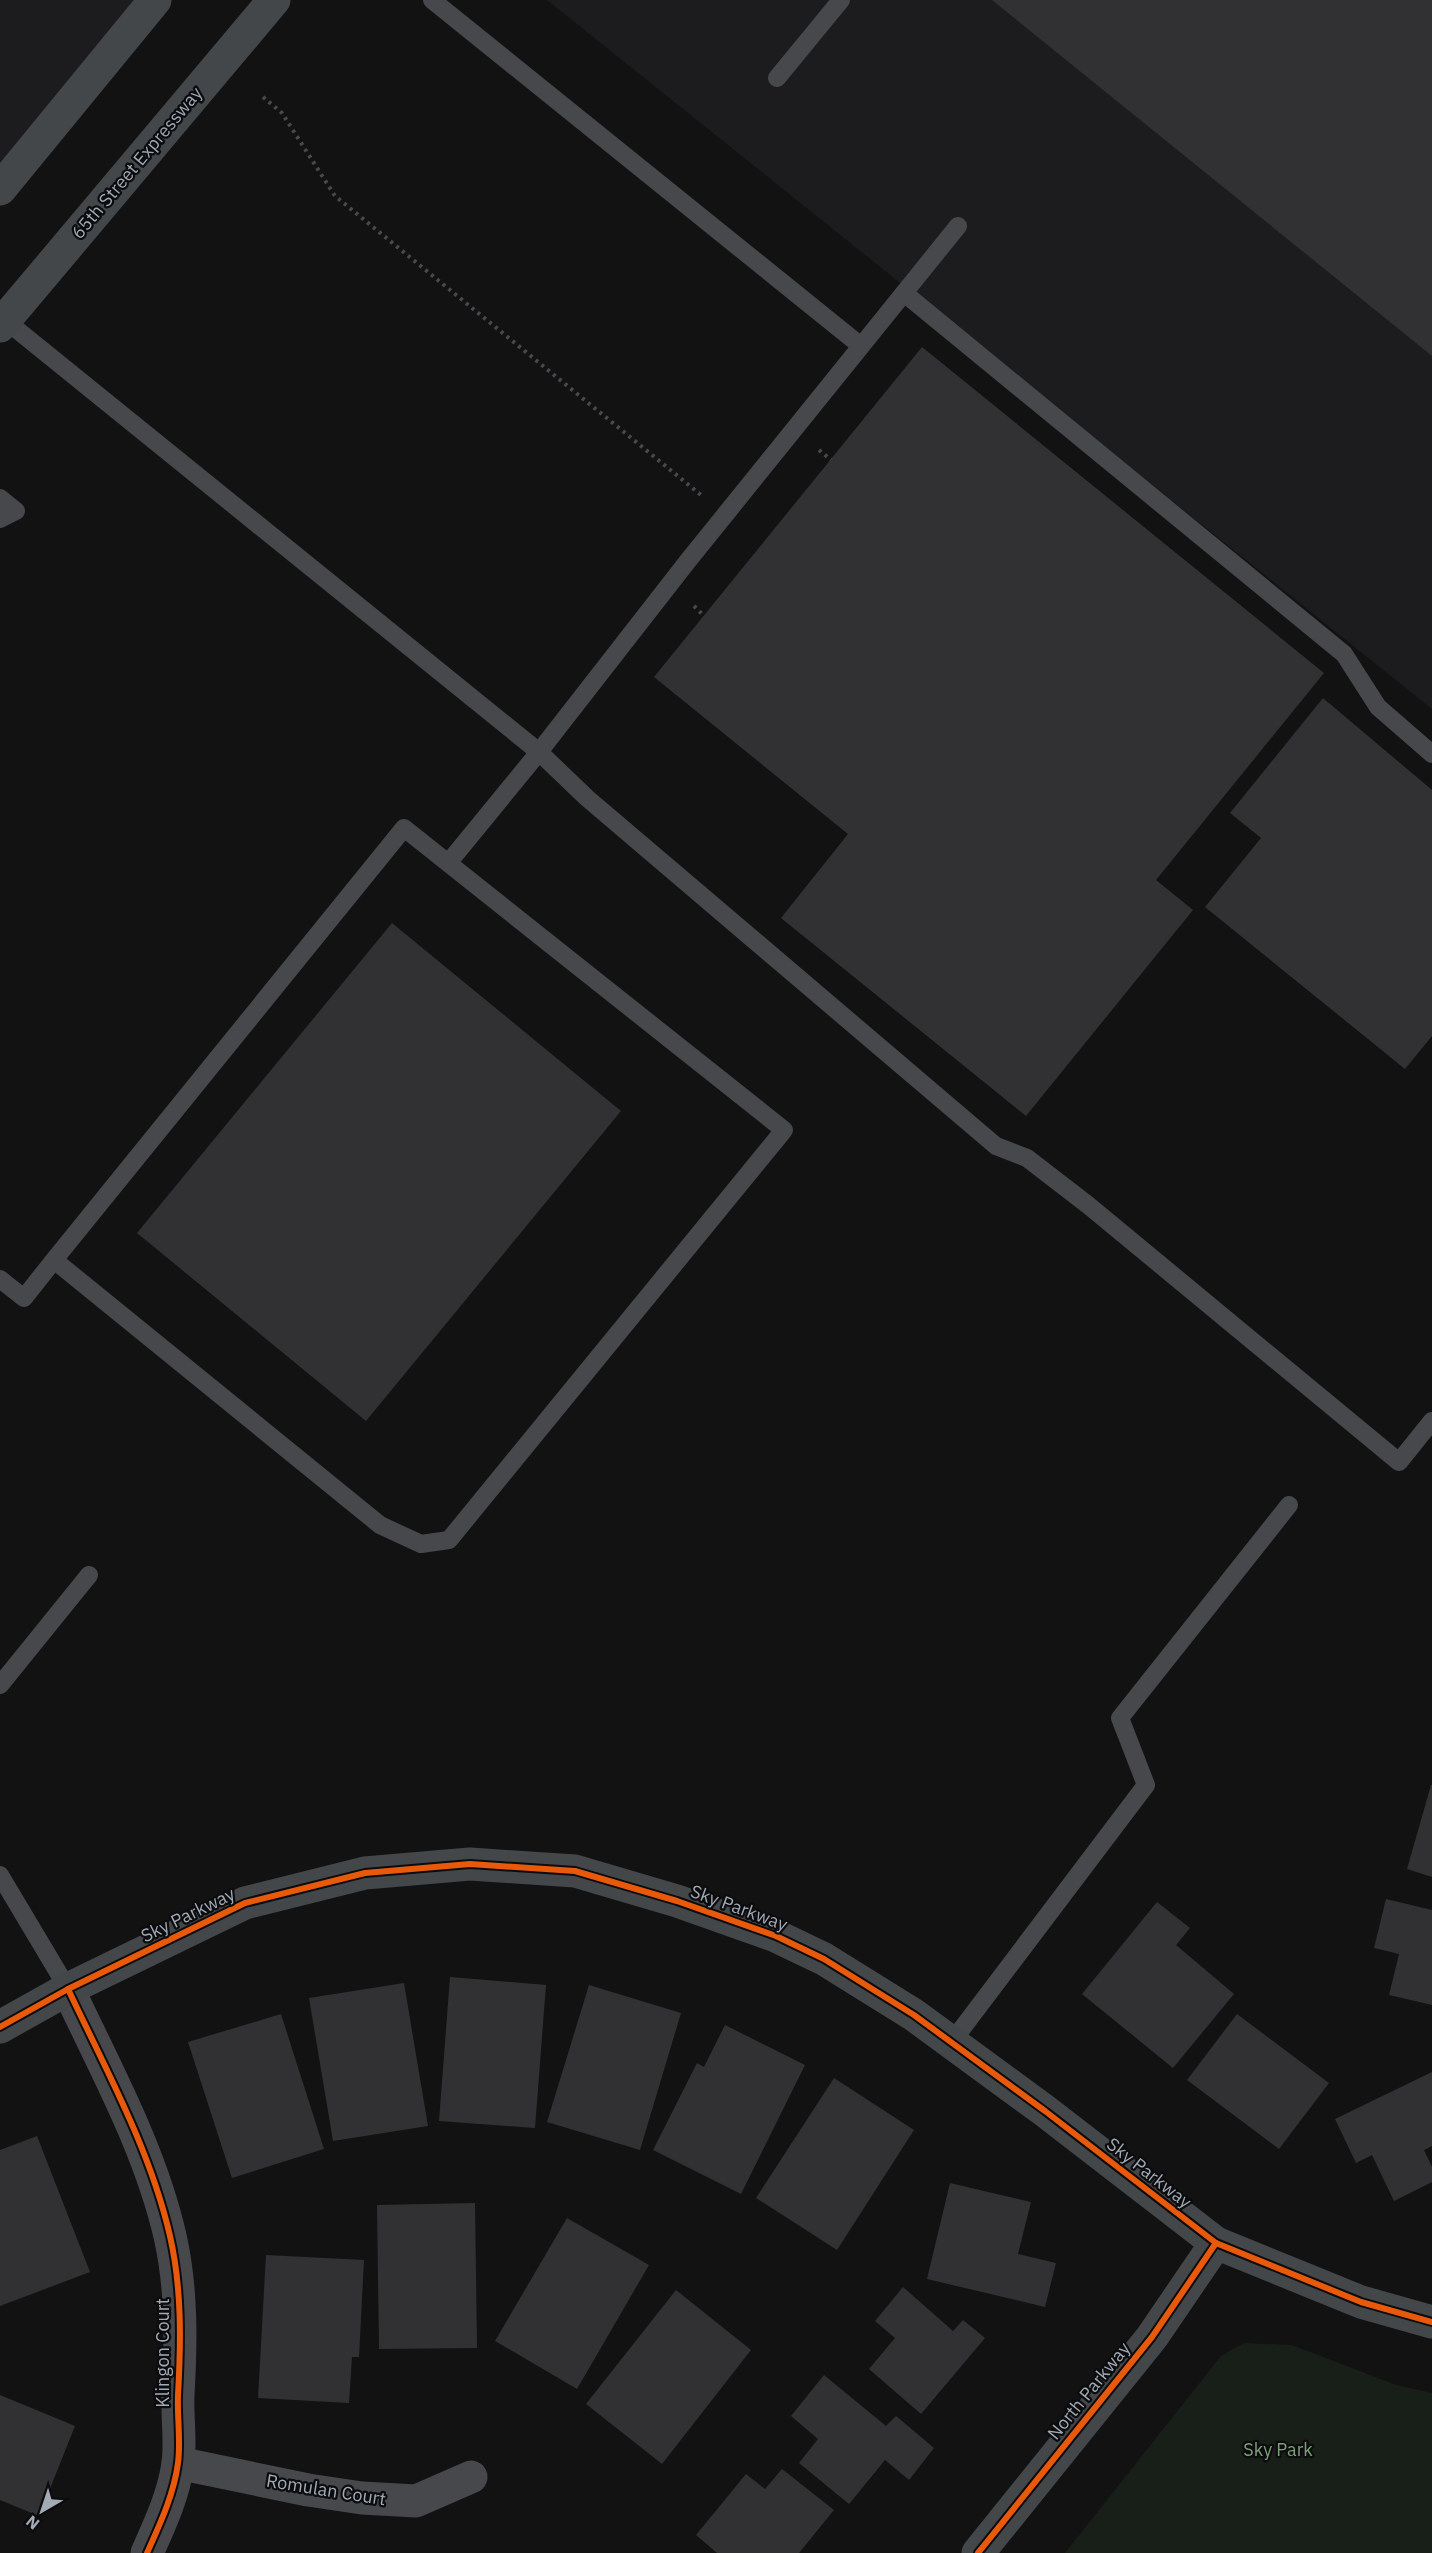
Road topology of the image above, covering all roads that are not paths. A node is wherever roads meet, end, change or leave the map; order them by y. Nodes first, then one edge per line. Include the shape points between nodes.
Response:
1 (155, 0) edge
2 (249, 0) edge
3 (274, 0) edge
4 (432, 0) edge
5 (841, 0) edge
6 (244, 35) junction
7 (777, 78) dead end
8 (0, 189) edge
9 (958, 226) dead end
10 (904, 293) junction
11 (3, 323) edge
12 (861, 346) junction
13 (0, 498) edge
14 (0, 519) edge
15 (539, 752) junction
16 (1432, 754) edge
17 (449, 862) junction
18 (54, 1260) junction
19 (0, 1279) edge
20 (1432, 1421) edge
21 (1289, 1505) dead end
22 (90, 1575) dead end
23 (0, 1684) edge
24 (0, 1875) edge
25 (68, 1989) junction
26 (0, 2027) edge
27 (951, 2043) junction
28 (1216, 2243) junction
29 (1432, 2322) edge
30 (178, 2463) junction
31 (471, 2477) dead end
32 (147, 2553) edge
33 (978, 2553) edge

1 - 8 street
2 - 6 street
3 - 6 street, 65th Street Expressway
4 - 12 lane
5 - 7 lane
6 - 11 street, 65th Street Expressway
9 - 10 lane
10 - 12 lane
10 - 16 lane via 1344,654 1378,707
11 - 15 lane
12 - 15 lane
13 - 14 lane via 16,511
15 - 17 lane
15 - 20 lane via 587,798 996,1146 1027,1158 1088,1205 1399,1462
17 - 18 lane via 404,828
17 - 18 lane via 784,1130 449,1540 421,1544 380,1525
18 - 19 lane via 24,1298
21 - 27 lane via 1119,1718 1146,1785
22 - 23 lane
24 - 25 lane
25 - 26 street, Sky Parkway
25 - 27 street, Sky Parkway via 245,1903 365,1873 470,1864 575,1871 776,1936 870,1985
25 - 30 street, Klingon Court via 139,2137 171,2238 181,2344
27 - 28 street, Sky Parkway
28 - 29 street, Sky Parkway via 1361,2302
28 - 33 street, North Parkway via 1152,2337
30 - 31 street, Romulan Court via 319,2492 416,2501
30 - 32 street, Klingon Court via 165,2514

